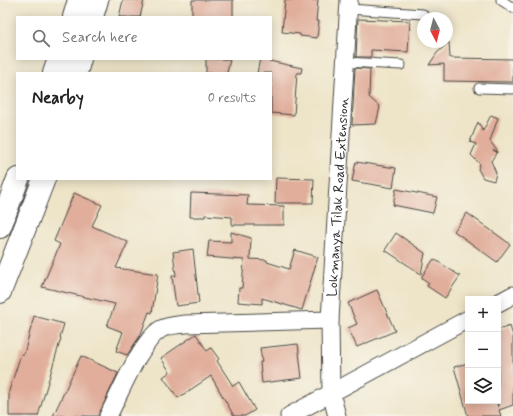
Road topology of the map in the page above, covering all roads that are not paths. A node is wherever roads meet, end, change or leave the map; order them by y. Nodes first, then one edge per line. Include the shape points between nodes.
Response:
1 (80, 0) edge
2 (97, 0) edge
3 (501, 0) edge
4 (349, 5) edge
5 (513, 8) edge
6 (417, 13) edge
7 (74, 16) edge
8 (92, 16) edge
9 (59, 60) edge
10 (80, 60) edge
11 (346, 62) junction
12 (401, 64) dead end
13 (54, 72) edge
14 (76, 72) edge
15 (479, 88) dead end
16 (513, 89) edge
17 (18, 180) edge
18 (44, 180) edge
19 (0, 227) edge
20 (0, 292) edge
21 (513, 295) edge
22 (501, 301) edge
23 (330, 320) junction
24 (465, 321) edge
25 (331, 393) junction
26 (108, 416) edge
27 (289, 416) edge
28 (337, 416) edge

1 - 7 street
2 - 8 street
3 - 5 lane
4 - 6 lane
4 - 11 street, Lokmanya Tilak Road Extension
9 - 13 street
10 - 14 street
11 - 12 lane
11 - 23 street, Lokmanya Tilak Road Extension
15 - 16 lane
17 - 19 street
18 - 20 street
21 - 22 street
23 - 25 street, Lokmanya Tilak Road Extension
23 - 26 street via 185,324 161,329 137,359
24 - 25 street
25 - 27 street
25 - 28 street, Lokmanya Tilak Road Extension

